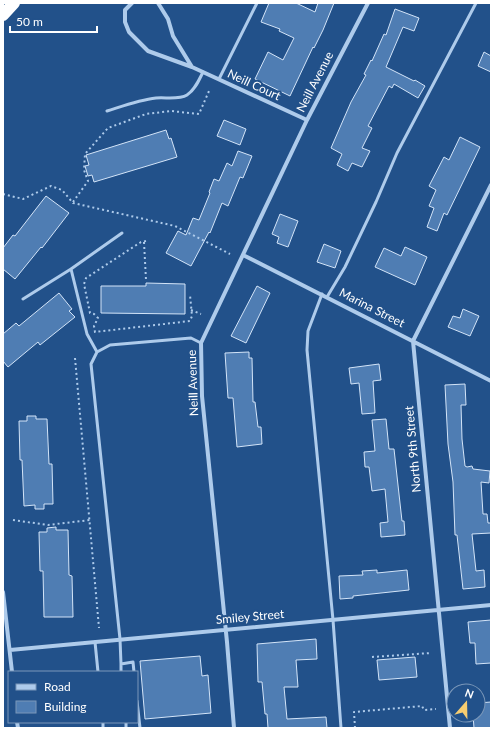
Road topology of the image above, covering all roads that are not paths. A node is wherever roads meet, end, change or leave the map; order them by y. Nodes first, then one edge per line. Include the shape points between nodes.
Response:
1 (14, 3) edge
2 (132, 3) edge
3 (158, 3) edge
4 (257, 3) edge
5 (368, 3) edge
6 (476, 3) edge
7 (3, 16) edge
8 (192, 67) junction
9 (203, 72) junction
10 (219, 79) junction
11 (107, 112) dead end
12 (307, 120) junction
13 (491, 185) edge
14 (122, 233) dead end
15 (243, 255) junction
16 (71, 270) junction
17 (322, 294) junction
18 (327, 297) junction
19 (23, 299) dead end
20 (413, 341) junction
21 (201, 343) junction
22 (97, 352) junction
23 (491, 381) edge
24 (3, 592) edge
25 (491, 605) edge
26 (438, 609) junction
27 (333, 620) junction
28 (225, 629) junction
29 (120, 640) junction
30 (96, 642) junction
31 (10, 650) junction
32 (121, 664) junction
33 (12, 671) edge
34 (98, 671) edge
35 (122, 671) edge
36 (134, 671) edge
37 (138, 710) edge
38 (140, 728) edge
39 (234, 728) edge
40 (341, 728) edge
41 (450, 728) edge

1 - 7 highway
2 - 8 street, Neill Court via 125,10 125,22 129,32 148,51
3 - 8 street
4 - 10 lane
5 - 12 street, Neill Avenue
6 - 18 lane via 397,153 345,267
8 - 9 street, Neill Court
9 - 10 street, Neill Court
9 - 11 lane via 197,85 187,95 136,102
10 - 12 street, Neill Court
12 - 15 street, Neill Avenue
13 - 20 street
14 - 16 lane
15 - 17 street, Marina Street
15 - 21 street, Neill Avenue
16 - 19 lane
16 - 22 lane via 87,334
17 - 18 street, Marina Street
17 - 27 lane via 308,331 307,350
18 - 20 street, Marina Street
20 - 23 street, Marina Street
20 - 26 street, North 9th Street
21 - 22 lane via 191,338 110,345
21 - 28 street, Neill Avenue via 202,396
22 - 29 lane via 91,364
24 - 31 street
25 - 26 street, Smiley Street
26 - 27 street, Smiley Street
26 - 41 street, North 9th Street
27 - 28 street, Smiley Street
27 - 40 lane
28 - 29 street, Smiley Street
28 - 39 street, Neill Avenue
29 - 30 street, Smiley Street
29 - 32 lane
30 - 31 street, Smiley Street
30 - 34 lane
31 - 33 street
32 - 35 lane
32 - 36 lane via 133,662
37 - 38 lane

